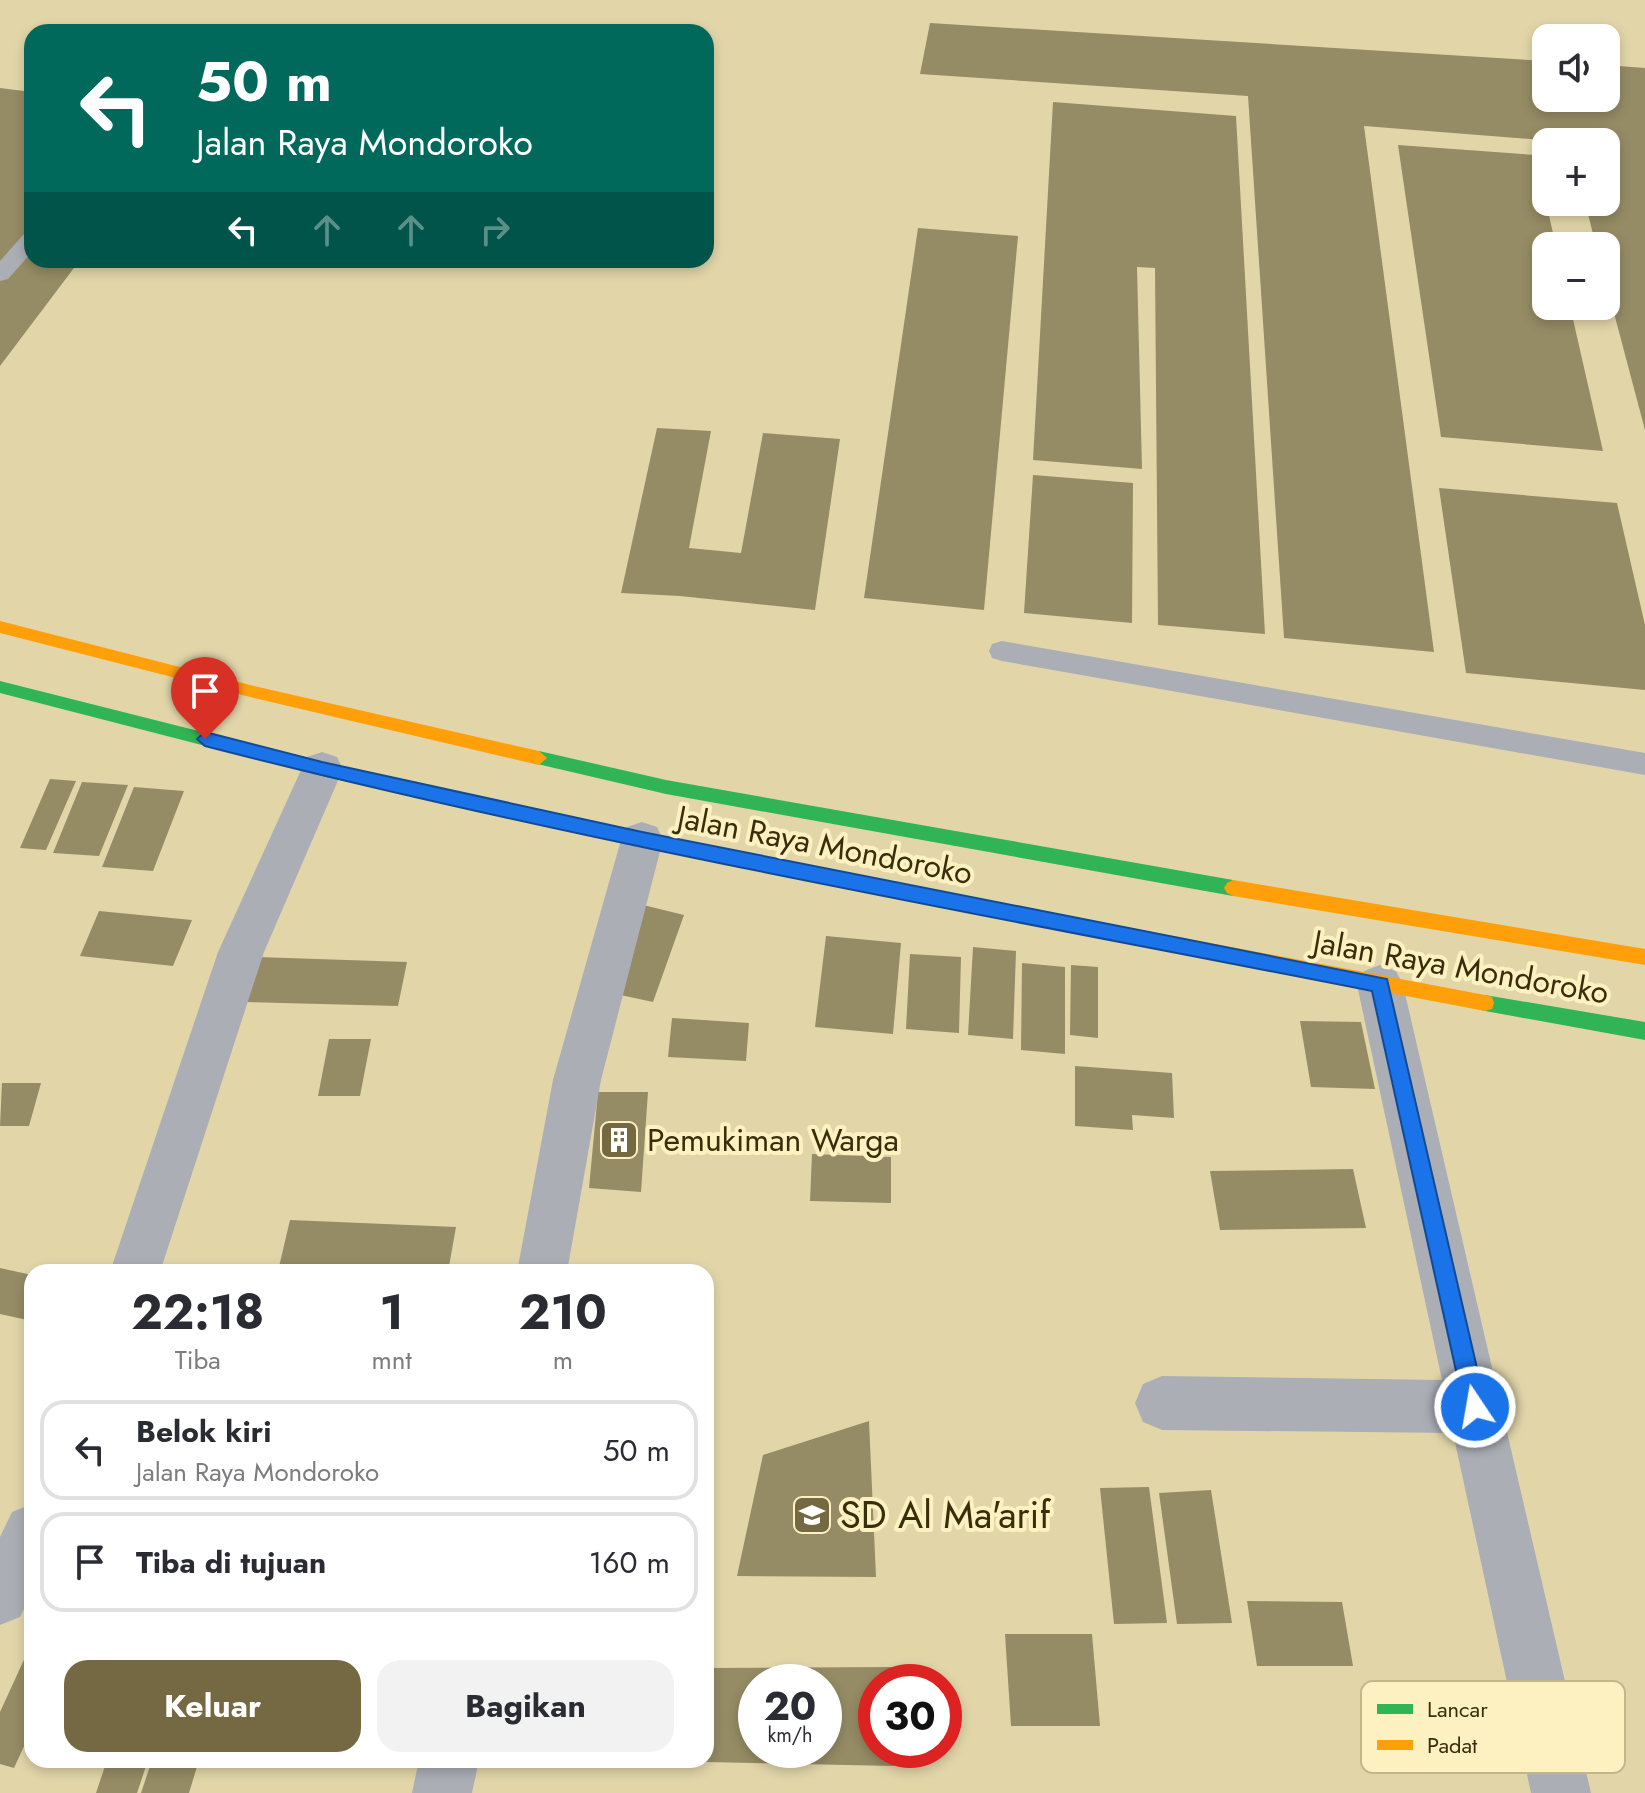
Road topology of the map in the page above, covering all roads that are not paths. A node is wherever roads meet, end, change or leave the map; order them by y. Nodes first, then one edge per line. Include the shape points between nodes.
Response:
1 (24, 248) edge
2 (0, 274) edge
3 (0, 627) edge
4 (1002, 651) dead end
5 (0, 687) edge
6 (1645, 764) edge
7 (322, 769) junction
8 (642, 840) junction
9 (1645, 957) edge
10 (1380, 985) junction
11 (1645, 1031) edge
12 (138, 1264) edge
13 (543, 1264) edge
14 (1162, 1403) dead end
15 (1475, 1407) junction
16 (24, 1548) edge
17 (0, 1597) edge
18 (1536, 1681) edge
19 (447, 1768) edge
20 (1557, 1773) edge
21 (442, 1793) edge
22 (1561, 1793) edge

1 - 2 lane
3 - 9 highway, Jalan Raya Mondoroko via 666,787
4 - 6 lane
5 - 7 highway, Jalan Raya Mondoroko
7 - 8 highway, Jalan Raya Mondoroko
7 - 12 street via 241,952
8 - 10 highway, Jalan Raya Mondoroko
8 - 13 street via 577,1080
10 - 11 highway, Jalan Raya Mondoroko
10 - 15 street
14 - 15 street
15 - 18 street
16 - 17 street
19 - 21 street
20 - 22 street

